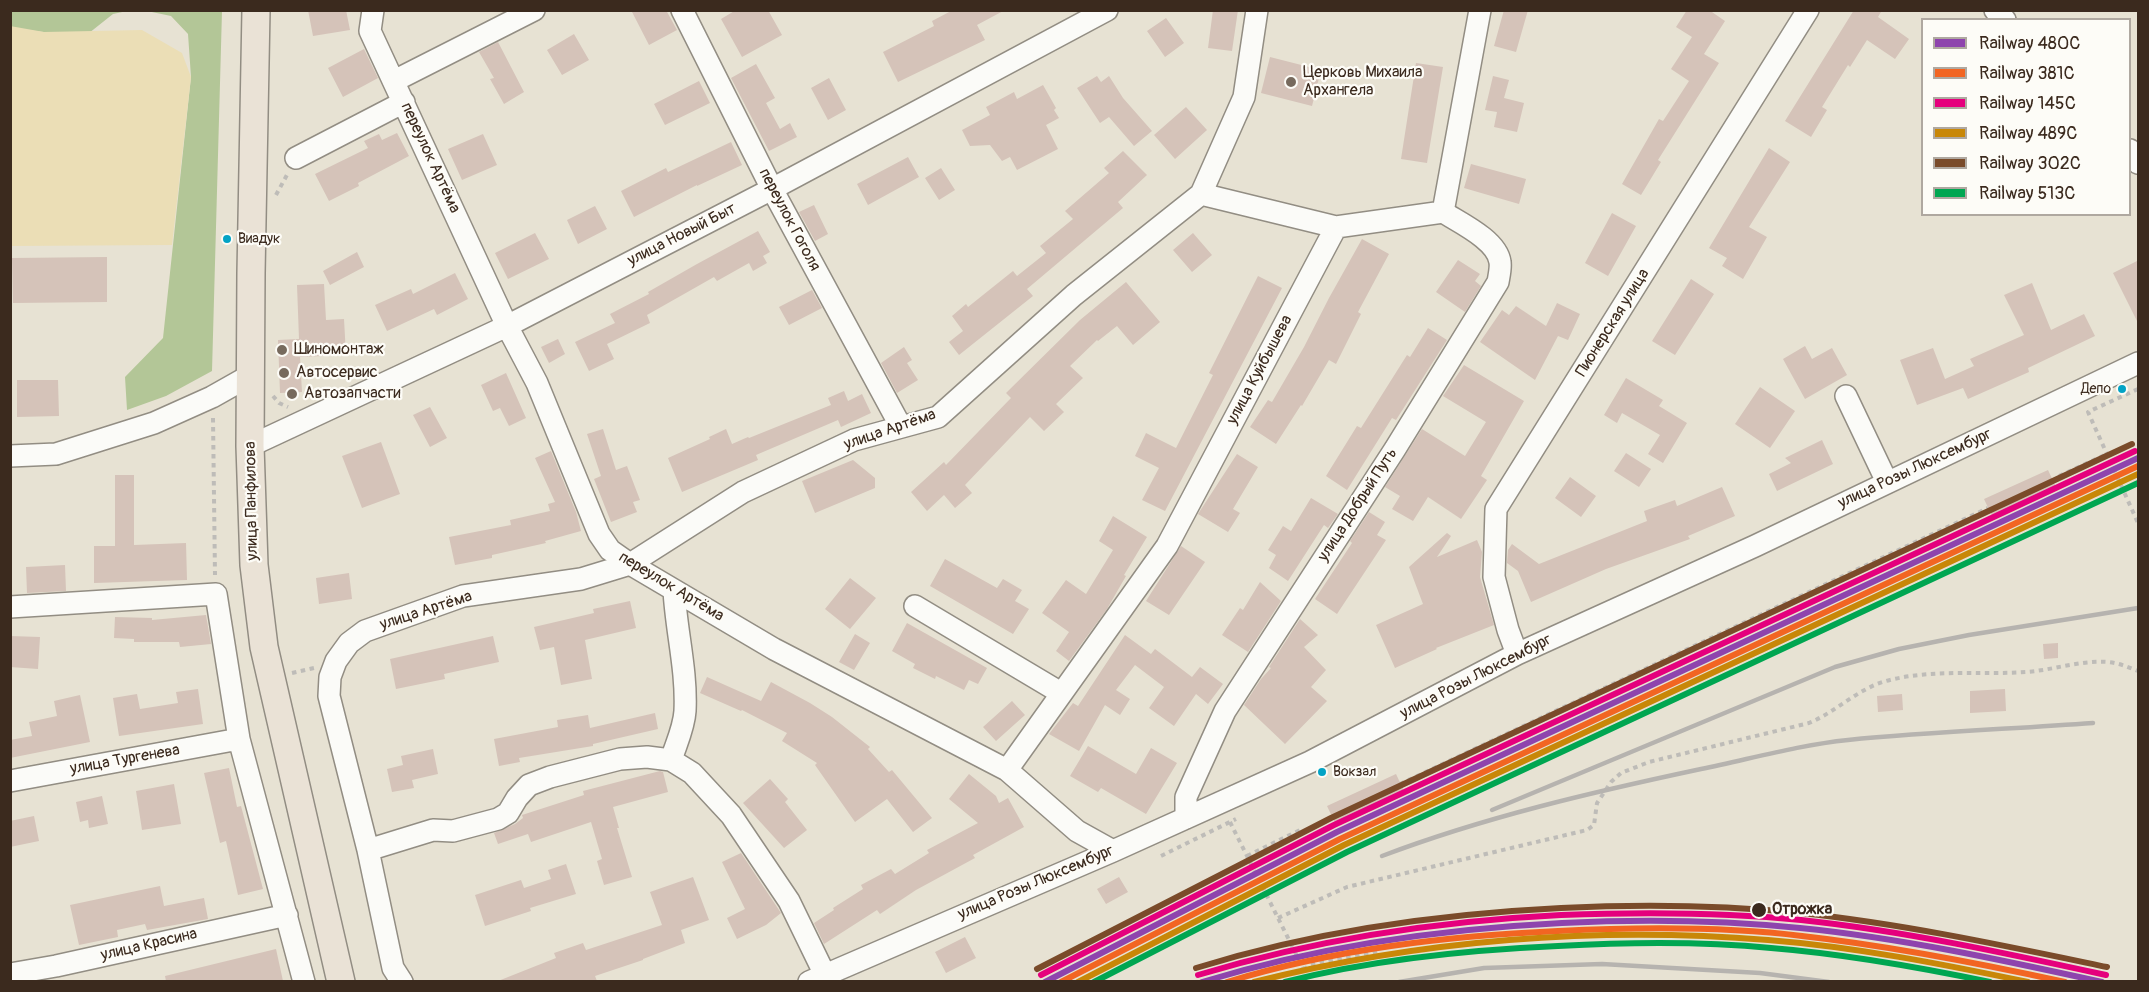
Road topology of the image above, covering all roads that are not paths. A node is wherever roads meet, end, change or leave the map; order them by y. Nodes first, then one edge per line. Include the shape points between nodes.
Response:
1 (256, 10) edge
2 (373, 10) edge
3 (534, 10) edge
4 (682, 10) edge
5 (1107, 10) edge
6 (1257, 10) edge
7 (1480, 10) edge
8 (1808, 10) edge
9 (394, 81) junction
10 (404, 102) junction
11 (296, 158) road end
12 (772, 189) junction
13 (1201, 194) junction
14 (1443, 212) junction
15 (1336, 227) junction
16 (507, 326) junction
17 (2139, 363) edge
18 (261, 382) junction
19 (1846, 396) dead end
20 (901, 427) junction
21 (250, 446) junction
22 (10, 456) edge
23 (1887, 482) junction
24 (630, 564) junction
25 (674, 590) junction
26 (915, 606) dead end
27 (10, 607) edge
28 (1517, 654) junction
29 (1062, 693) junction
30 (239, 739) junction
31 (671, 760) junction
32 (1007, 770) junction
33 (10, 781) edge
34 (1186, 818) junction
35 (368, 850) junction
36 (1113, 851) junction
37 (287, 915) junction
38 (10, 974) edge
39 (58, 974) edge
40 (817, 978) edge
41 (304, 981) edge
42 (341, 981) edge
43 (402, 981) edge

1 - 18 main road, улица Панфилова
2 - 9 street, переулок Артёма via 370,31
3 - 9 street
4 - 12 street, переулок Гоголя
5 - 12 street, улица Новый Быт
6 - 13 street via 1244,98
7 - 14 street
8 - 28 street, Пионерская улица via 1496,509 1494,577
9 - 10 street, переулок Артёма
10 - 11 street
10 - 16 street, переулок Артёма
12 - 16 street, улица Новый Быт
12 - 20 street, переулок Гоголя
13 - 15 street
13 - 20 street, улица Артёма via 1074,295 938,417
14 - 15 street
14 - 34 street, улица Добрый Путь via 1493,246 1500,261 1498,282 1225,711 1186,797
15 - 29 street, улица Куйбышева via 1167,546
16 - 21 street, улица Новый Быт
16 - 24 street, переулок Артёма via 537,383 599,534 610,550
17 - 23 street, улица Розы Люксембург
18 - 21 main road, улица Панфилова
18 - 22 street via 212,397 154,423 56,454
19 - 23 street
20 - 24 street, улица Артёма via 854,440 742,492
21 - 42 main road, улица Панфилова via 254,565 264,647
23 - 28 street, улица Розы Люксембург
24 - 25 street, переулок Артёма
24 - 35 street, улица Артёма via 581,579 463,596 365,631 350,643 336,661 329,696
25 - 31 street via 685,710
25 - 32 street, переулок Артёма via 774,648
26 - 29 street
27 - 30 street via 216,594
28 - 34 street, улица Розы Люксембург via 1310,762
29 - 32 street, улица Куйбышева
30 - 33 street, улица Тургенева
30 - 37 street
31 - 35 street via 620,759 550,777 529,785 508,813 498,819 453,831 433,831
31 - 40 street via 692,773 730,815 789,901
32 - 36 street, переулок Артёма via 1077,831
34 - 36 street, улица Розы Люксембург
35 - 43 street via 393,968
36 - 40 street, улица Розы Люксембург
37 - 39 street, улица Красина
37 - 41 street
38 - 39 street, улица Красина

